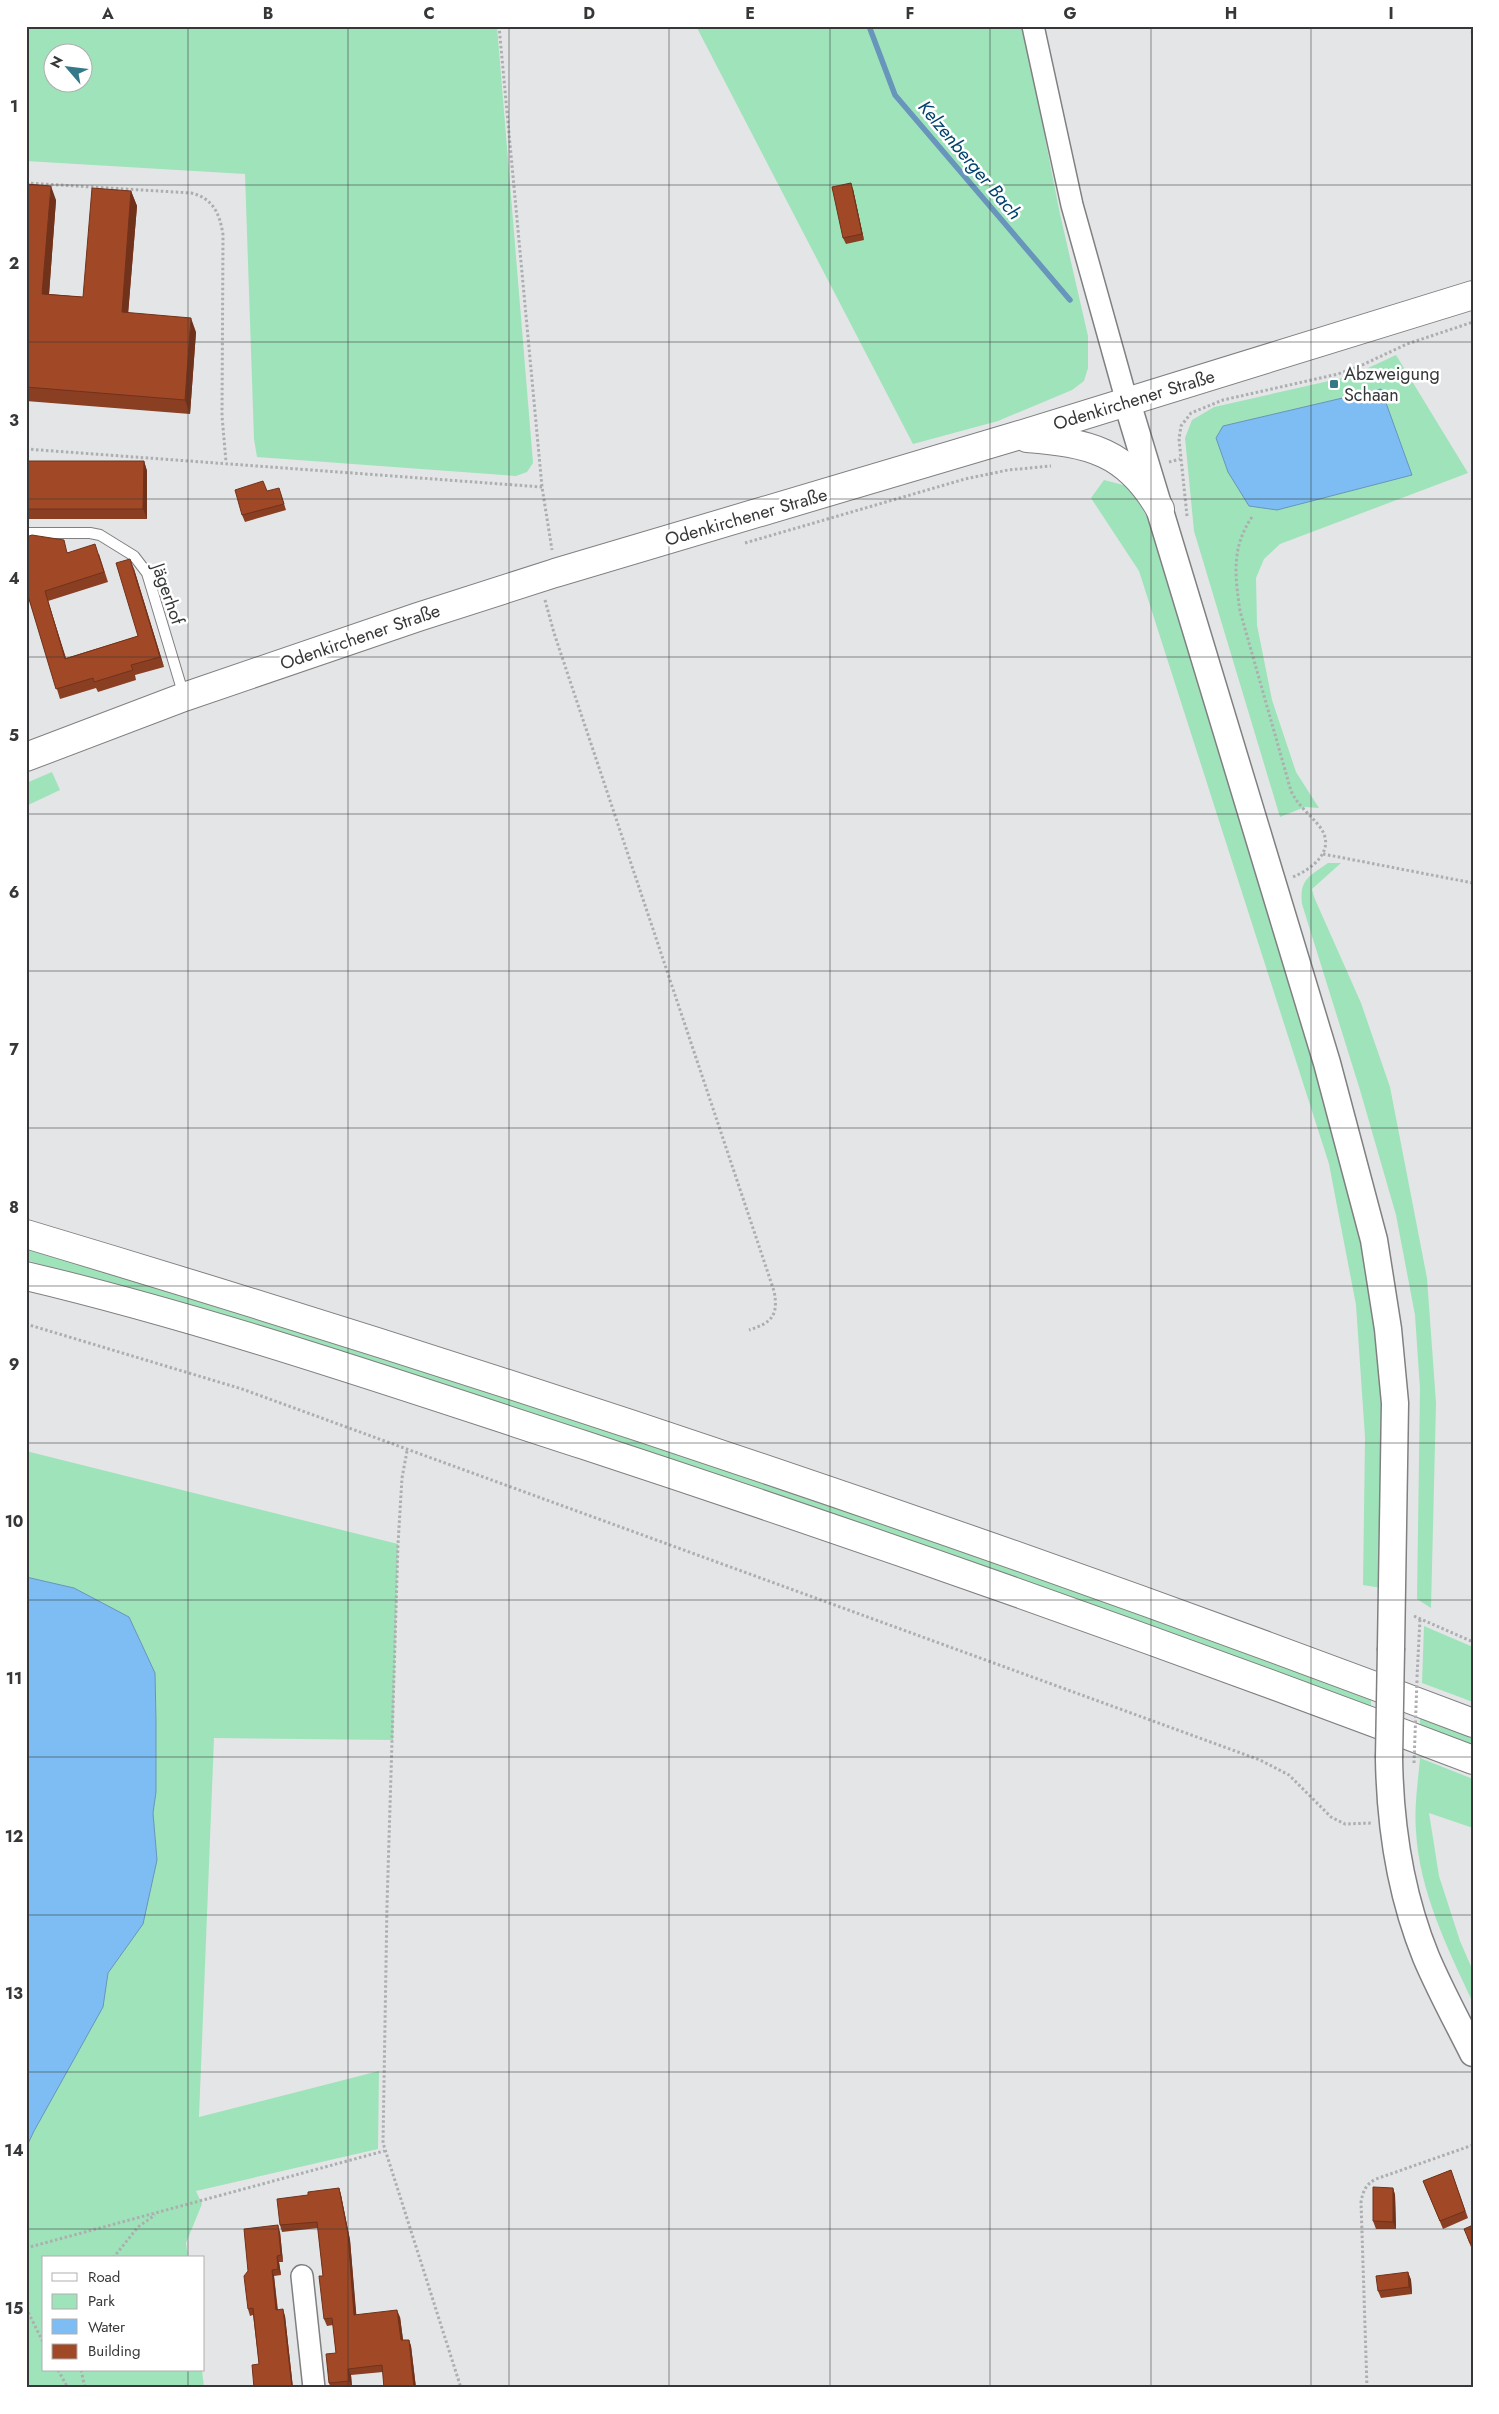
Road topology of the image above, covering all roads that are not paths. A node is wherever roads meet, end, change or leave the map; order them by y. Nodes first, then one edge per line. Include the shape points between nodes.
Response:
1 (1033, 26) edge
2 (1473, 295) edge
3 (1127, 402) junction
4 (1013, 437) junction
5 (1160, 509) junction
6 (26, 533) edge
7 (184, 697) junction
8 (26, 757) edge
9 (26, 1234) edge
10 (26, 1271) edge
11 (26, 1276) edge
12 (112, 1296) junction
13 (1473, 1723) edge
14 (1473, 1760) edge
15 (1473, 2053) edge
16 (302, 2276) dead end
17 (314, 2388) edge

1 - 3 street via 1072,205
2 - 3 main road, Odenkirchener Straße
3 - 4 main road, Odenkirchener Straße
3 - 5 street
4 - 5 main road via 1067,442 1104,452 1134,473
4 - 7 main road, Odenkirchener Straße via 545,589 365,634
5 - 15 street, bridge via 1350,1145 1374,1240 1395,1403 1389,1758 1392,1822 1401,1875 1417,1933
6 - 7 lane, Jägerhof via 100,535 139,559 147,573
7 - 8 main road, Odenkirchener Straße
9 - 13 main road via 384,1343 839,1494 1100,1585
10 - 12 lane
11 - 12 main road
12 - 14 main road via 698,1483 1190,1655
16 - 17 street

